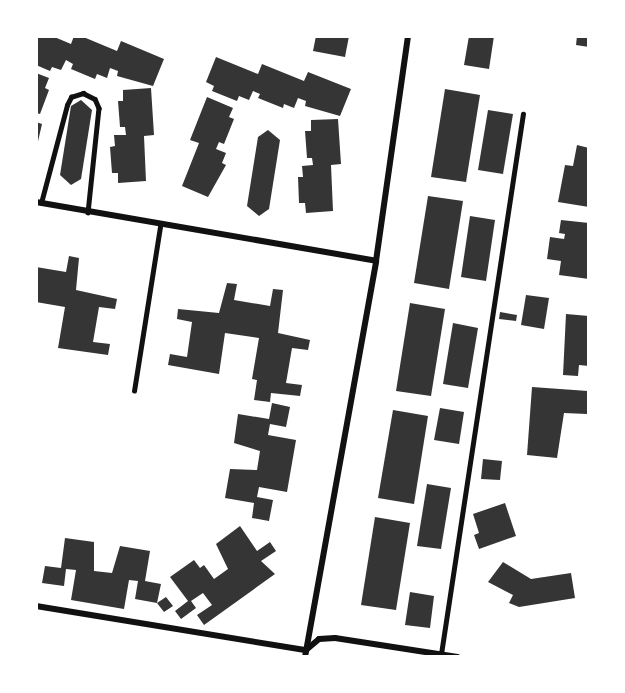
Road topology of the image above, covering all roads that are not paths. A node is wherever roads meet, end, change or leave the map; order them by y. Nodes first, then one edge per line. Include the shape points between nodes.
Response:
1 (408, 36) edge
2 (523, 114) dead end
3 (38, 203) edge
4 (88, 212) junction
5 (160, 226) junction
6 (376, 261) junction
7 (134, 391) dead end
8 (36, 606) edge
9 (305, 654) edge
10 (441, 654) junction
11 (458, 657) edge

1 - 6 street
2 - 10 lane
3 - 4 street
3 - 4 lane via 67,105 71,97 83,93 95,99 99,108
4 - 5 street
5 - 6 street
5 - 7 lane
6 - 9 street
8 - 9 street
9 - 10 street via 319,639 335,638
10 - 11 street

